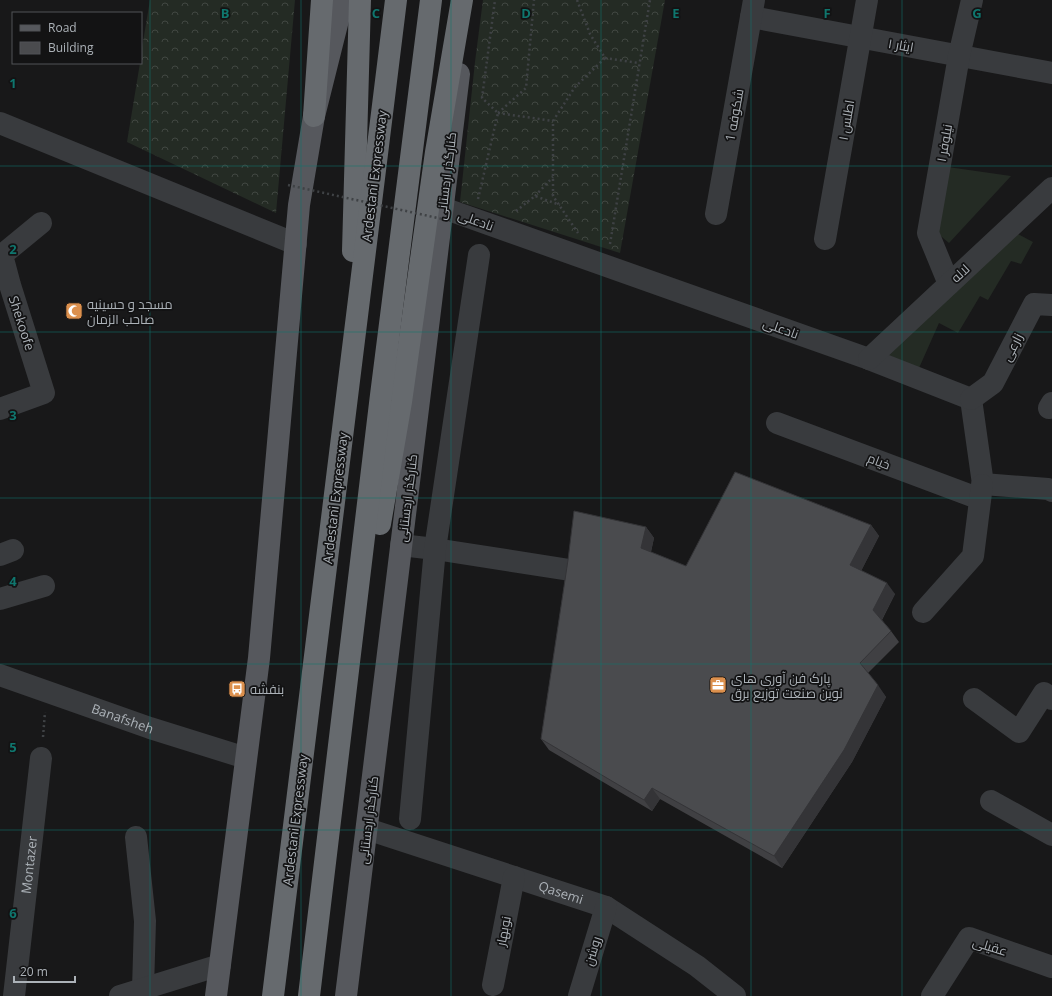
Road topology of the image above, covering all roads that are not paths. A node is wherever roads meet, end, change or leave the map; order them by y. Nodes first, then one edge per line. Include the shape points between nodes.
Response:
1 (322, 0) edge
2 (343, 0) edge
3 (360, 0) edge
4 (396, 0) edge
5 (431, 0) edge
6 (462, 0) edge
7 (468, 0) edge
8 (867, 0) edge
9 (972, 0) edge
10 (753, 8) edge
11 (860, 38) junction
12 (959, 56) junction
13 (1052, 73) edge
14 (314, 116) junction
15 (0, 123) edge
16 (1052, 188) edge
17 (443, 208) junction
18 (716, 214) dead end
19 (41, 223) dead end
20 (825, 239) dead end
21 (296, 244) junction
22 (479, 255) dead end
23 (949, 284) junction
24 (1052, 306) edge
25 (869, 359) junction
26 (349, 388) junction
27 (971, 399) junction
28 (0, 409) edge
29 (777, 423) dead end
30 (1052, 491) edge
31 (982, 492) junction
32 (401, 545) junction
33 (435, 549) junction
34 (576, 571) edge
35 (44, 586) dead end
36 (0, 599) edge
37 (923, 612) dead end
38 (0, 675) edge
39 (974, 699) dead end
40 (1052, 699) edge
41 (41, 758) road end
42 (246, 758) junction
43 (991, 800) dead end
44 (332, 801) junction
45 (410, 819) dead end
46 (366, 829) junction
47 (1052, 835) edge
48 (136, 837) dead end
49 (514, 877) junction
50 (606, 907) junction
51 (220, 965) junction
52 (1052, 967) edge
53 (493, 985) dead end
54 (178, 987) edge
55 (143, 989) junction
56 (14, 996) edge
57 (120, 996) edge
58 (216, 996) edge
59 (273, 996) edge
60 (309, 996) edge
61 (346, 996) edge
62 (579, 996) edge
63 (735, 996) edge
64 (932, 996) edge

1 - 14 highway
2 - 14 main road
3 - 26 highway
4 - 26 highway, Ardestani Expressway
5 - 44 highway
6 - 44 highway via 436,152 401,402
7 - 17 main road, کنارگذر اردستانی
8 - 11 street, اطلس ۱
9 - 12 street, نیلوفر ۱
10 - 11 street, ایثار ۱
10 - 18 street, شکوفه 1
11 - 12 street, ایثار ۱
11 - 20 street, اطلس ۱
12 - 13 street, ایثار ۱
12 - 23 street, نیلوفر ۱ via 928,233
14 - 21 main road via 299,205
15 - 21 street
16 - 23 street, لاله
17 - 25 street, نادعلی
17 - 32 main road, کنارگذر اردستانی
19 - 28 street, Shekoofe via 2,255 44,393
21 - 42 main road via 259,658
22 - 33 street
23 - 25 street, لاله
24 - 27 street, زارعی via 1034,304 993,383
25 - 27 street, نادعلی
26 - 59 highway, Ardestani Expressway
27 - 31 street
29 - 31 street, خیام
30 - 31 street via 1048,489
31 - 37 street via 973,556
32 - 33 street
32 - 46 main road, کنارگذر اردستانی
33 - 34 street
33 - 45 street
35 - 36 street
38 - 42 street, Banafsheh via 150,728
39 - 40 street via 1019,732 1044,693
41 - 56 street, Montazer
42 - 51 main road
43 - 47 street
44 - 60 highway
46 - 49 street, Qasemi
46 - 61 main road, کنارگذر اردستانی
48 - 55 street via 145,921
49 - 50 street, Qasemi
49 - 53 street, نوبهار
50 - 62 street, روشن
50 - 63 street, Qasemi via 697,966
51 - 54 street
51 - 58 main road
52 - 64 street, عقیلی via 969,938
54 - 55 street
55 - 57 street

